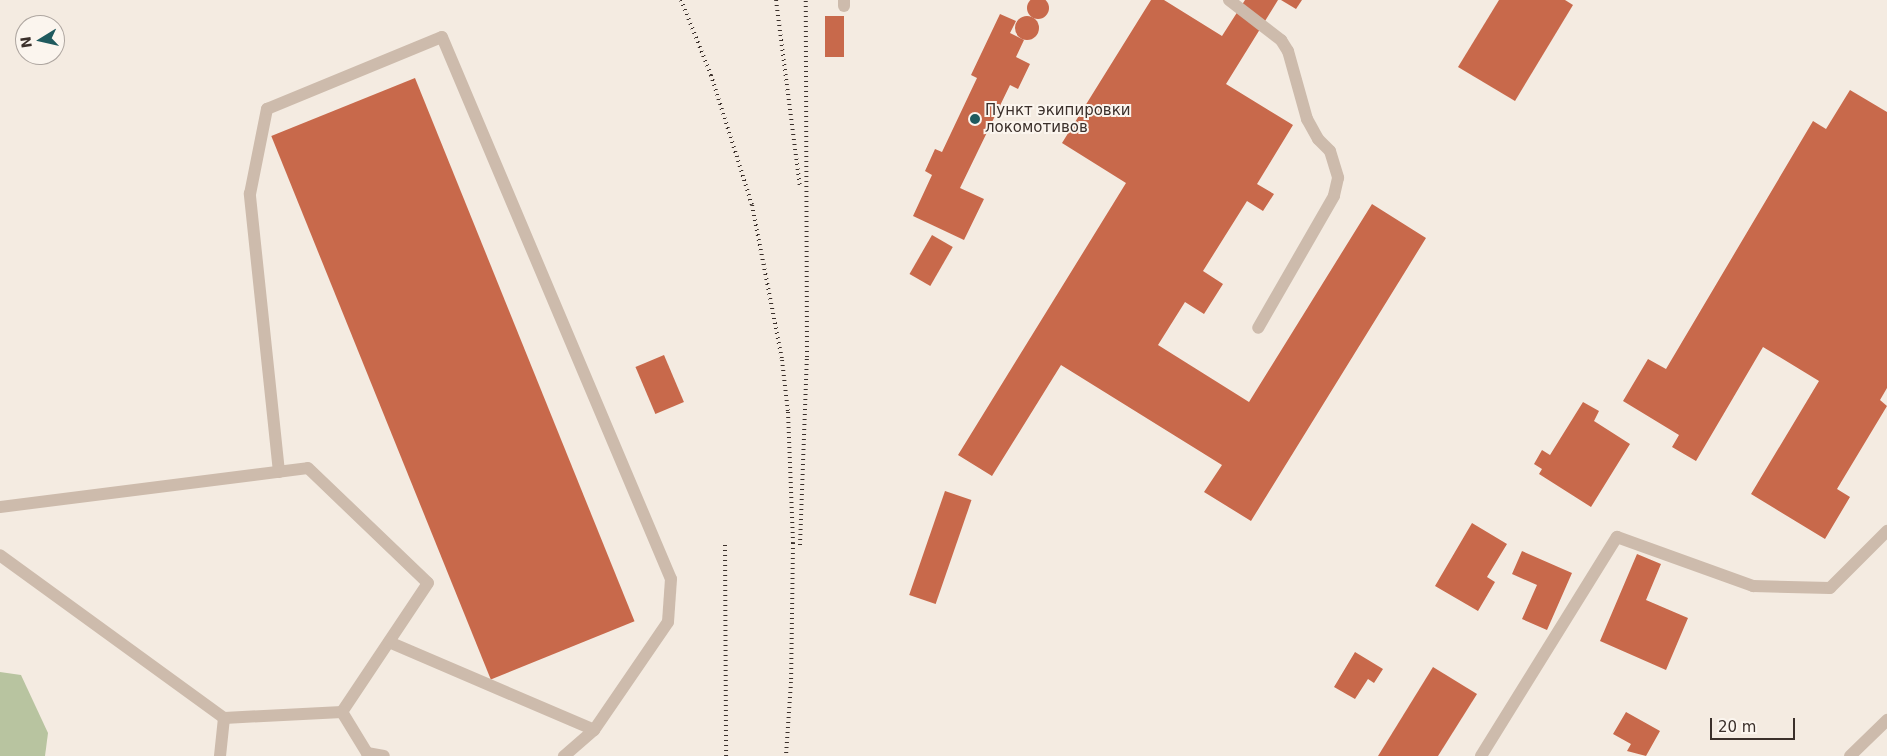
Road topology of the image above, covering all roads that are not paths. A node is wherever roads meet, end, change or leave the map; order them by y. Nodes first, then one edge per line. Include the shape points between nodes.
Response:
1 (1229, 0) edge
2 (1258, 328) dead end
3 (278, 472) junction
4 (0, 508) edge
5 (1887, 531) edge
6 (0, 555) edge
7 (389, 642) junction
8 (342, 712) junction
9 (224, 718) junction
10 (1887, 720) edge
11 (594, 730) junction
12 (365, 755) edge
13 (220, 756) edge
14 (384, 756) edge
15 (564, 756) edge
16 (1481, 756) edge
17 (1850, 756) edge

1 - 2 lane via 1281,40 1288,51 1307,119 1318,139 1330,151 1338,178 1334,196
3 - 4 lane
3 - 7 lane via 308,468 428,584
3 - 11 lane via 250,194 266,109 442,37 671,579 668,622
5 - 16 lane via 1830,588 1753,586 1617,537
6 - 9 lane
7 - 8 lane
7 - 11 lane
8 - 9 lane
8 - 12 lane
9 - 13 lane
10 - 17 lane
11 - 15 lane
12 - 14 lane

